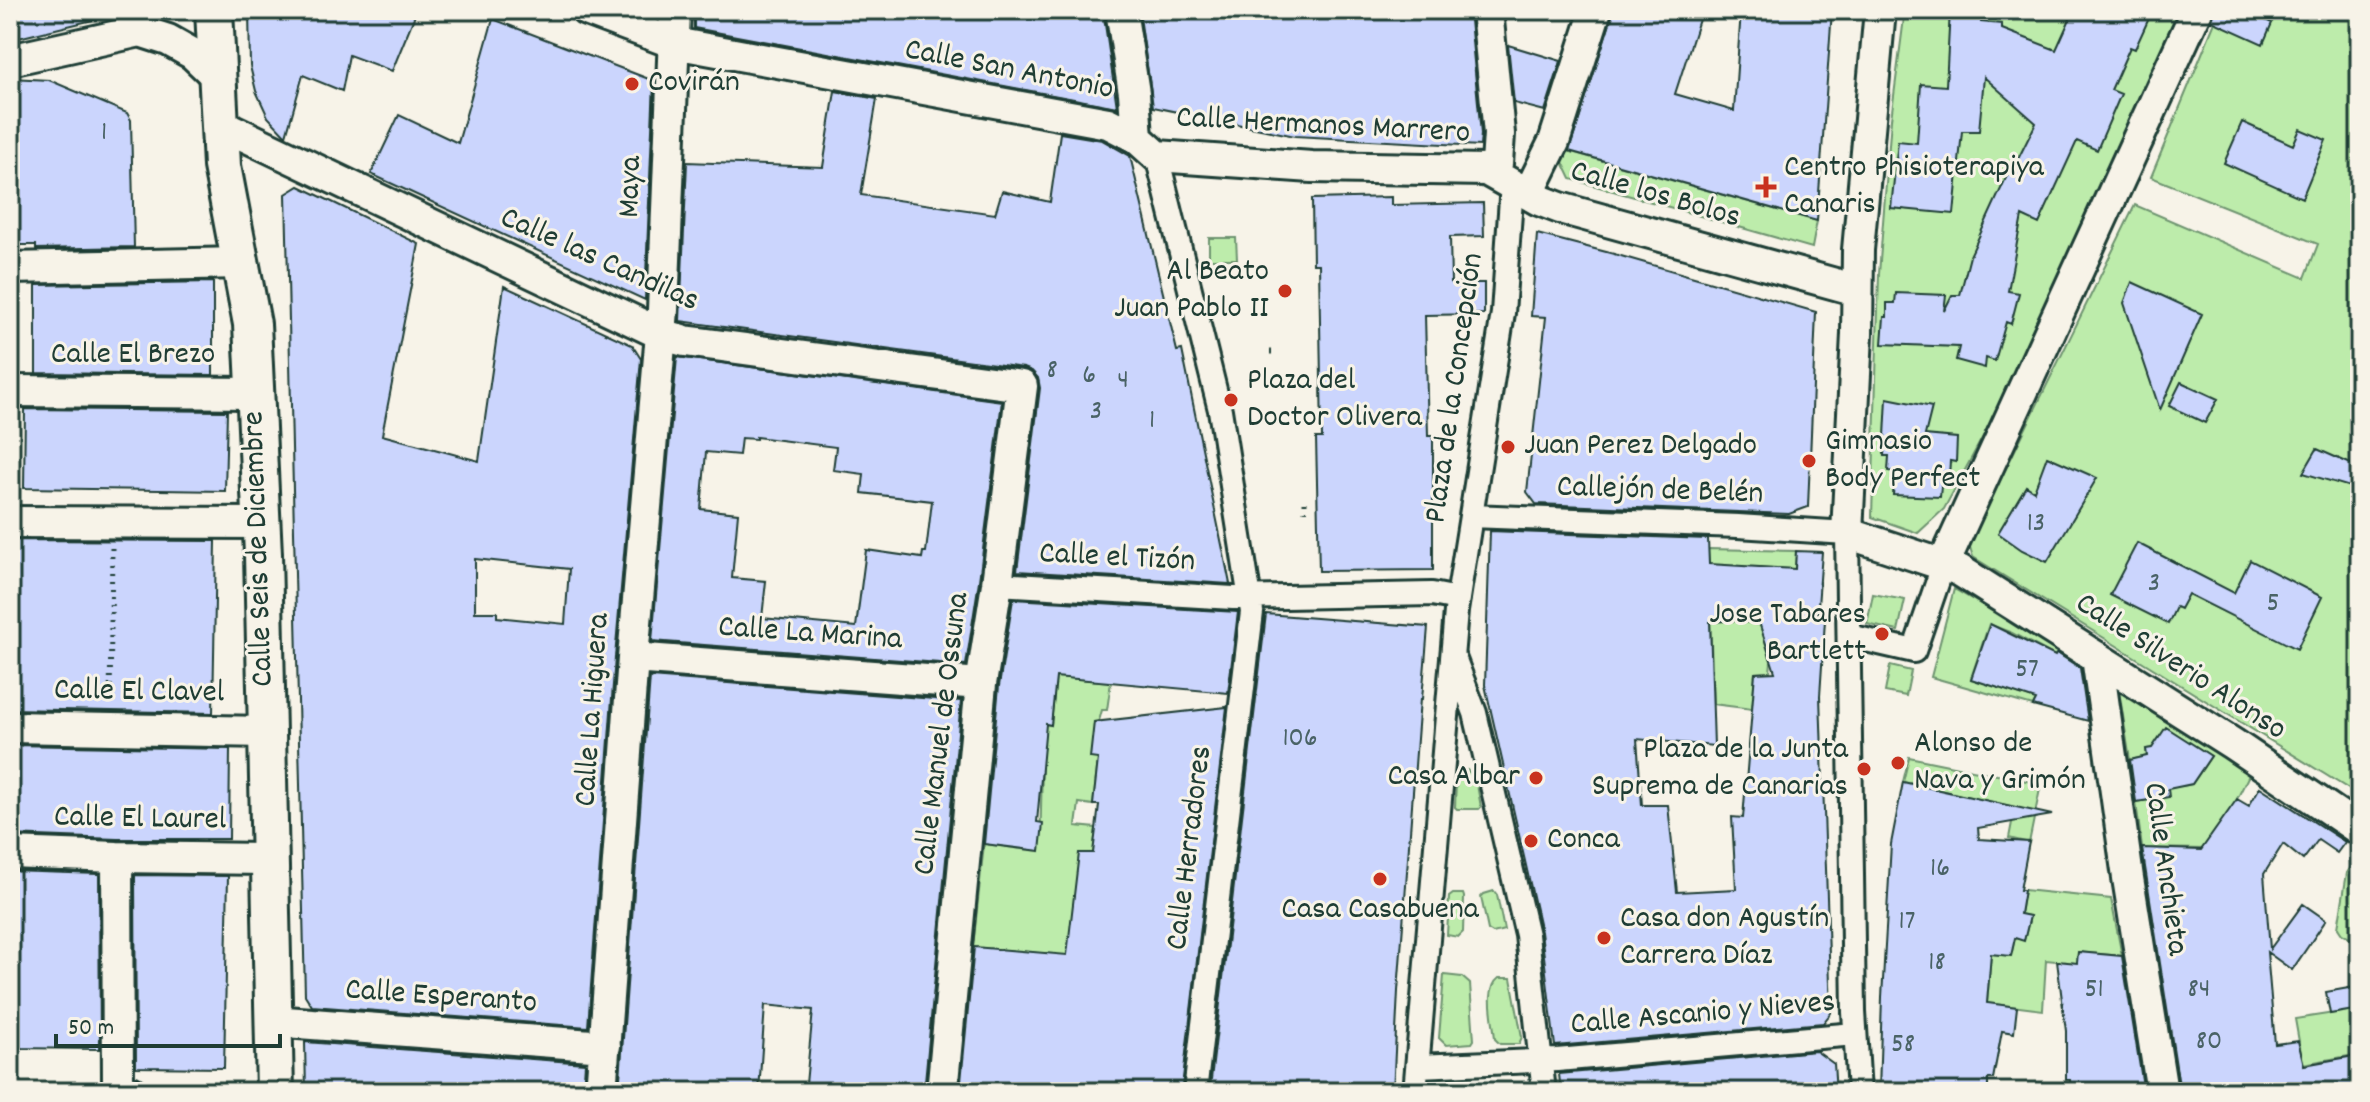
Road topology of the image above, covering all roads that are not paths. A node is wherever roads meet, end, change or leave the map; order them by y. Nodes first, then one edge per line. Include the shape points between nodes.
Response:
1 (214, 10) edge
2 (586, 10) edge
3 (675, 10) edge
4 (1121, 10) edge
5 (1487, 10) edge
6 (1596, 10) edge
7 (1880, 10) edge
8 (2197, 10) edge
9 (674, 43) junction
10 (10, 60) edge
11 (218, 78) junction
12 (220, 124) junction
13 (1147, 147) junction
14 (1509, 183) junction
15 (241, 263) junction
16 (10, 268) edge
17 (1857, 290) junction
18 (661, 334) junction
19 (1022, 386) joint
20 (10, 391) edge
21 (255, 393) junction
22 (1471, 516) junction
23 (10, 522) edge
24 (261, 523) junction
25 (1847, 533) junction
26 (1952, 566) junction
27 (997, 584) junction
28 (1458, 599) junction
29 (1245, 603) junction
30 (1849, 636) junction
31 (1453, 654) junction
32 (2097, 657) junction
33 (633, 658) junction
34 (981, 684) junction
35 (10, 727) edge
36 (266, 732) junction
37 (2360, 830) edge
38 (10, 853) edge
39 (117, 857) junction
40 (269, 859) junction
41 (272, 1021) junction
42 (1854, 1023) junction
43 (605, 1046) junction
44 (1418, 1066) junction
45 (1546, 1071) edge
46 (131, 1092) edge
47 (275, 1092) edge
48 (601, 1092) edge
49 (942, 1092) edge
50 (1195, 1092) edge
51 (1415, 1092) edge
52 (1859, 1092) edge
53 (2162, 1092) edge

1 - 11 street, Calle Seis de Diciembre
2 - 9 street, Calle San Antonio
3 - 9 street, Maya
4 - 13 street
5 - 14 street via 1497,164
6 - 14 street via 1554,142
7 - 17 street
8 - 26 street
9 - 13 street, Calle San Antonio via 1108,123
9 - 18 street, Maya
10 - 11 street via 140,31 193,54
11 - 12 street, Calle Seis de Diciembre
12 - 15 street, Calle Seis de Diciembre via 226,196
12 - 18 street, Calle las Candilas
13 - 14 street, Calle Hermanos Marrero
13 - 29 street via 1220,410
14 - 17 street, Calle los Bolos via 1560,208
14 - 22 street, Plaza de la Concepción via 1503,313
15 - 16 street
15 - 21 street, Calle Seis de Diciembre via 251,314
17 - 25 street
18 - 19 street, Calle las Candilas
18 - 33 street, Calle La Higuera
19 - 27 street, Calle Manuel de Ossuna
20 - 21 street, Calle El Brezo
21 - 24 street, Calle Seis de Diciembre
22 - 25 street, Callejón de Belén
22 - 28 street, Plaza de la Concepción
23 - 24 street
24 - 36 street, Calle Seis de Diciembre
25 - 26 street, Calle Silverio Alonso
25 - 30 street
26 - 30 street via 1914,651
26 - 32 street, Calle Silverio Alonso
27 - 29 street, Calle el Tizón
27 - 34 street, Calle Manuel de Ossuna
28 - 29 street via 1432,594
28 - 31 street, Plaza de la Concepción
29 - 50 street, Calle Herradores
30 - 42 street
31 - 44 street, Plaza de la Concepción
31 - 45 street, Plaza de la Concepción via 1475,713 1527,935
32 - 37 street, Calle Silverio Alonso
32 - 53 street, Calle Anchieta
33 - 34 street, Calle La Marina
33 - 43 street, Calle La Higuera
34 - 49 street, Calle Manuel de Ossuna
35 - 36 street, Calle El Clavel
36 - 40 street, Calle Seis de Diciembre
38 - 39 street, Calle El Laurel
39 - 40 street, Calle El Laurel
39 - 46 street via 118,1086
40 - 41 street, Calle Seis de Diciembre
41 - 43 street, Calle Esperanto
41 - 47 street, Calle Seis de Diciembre
42 - 45 street, Calle Ascanio y Nieves
42 - 52 street
43 - 48 street, Calle La Higuera
44 - 45 street
44 - 51 street, Plaza de la Concepción

